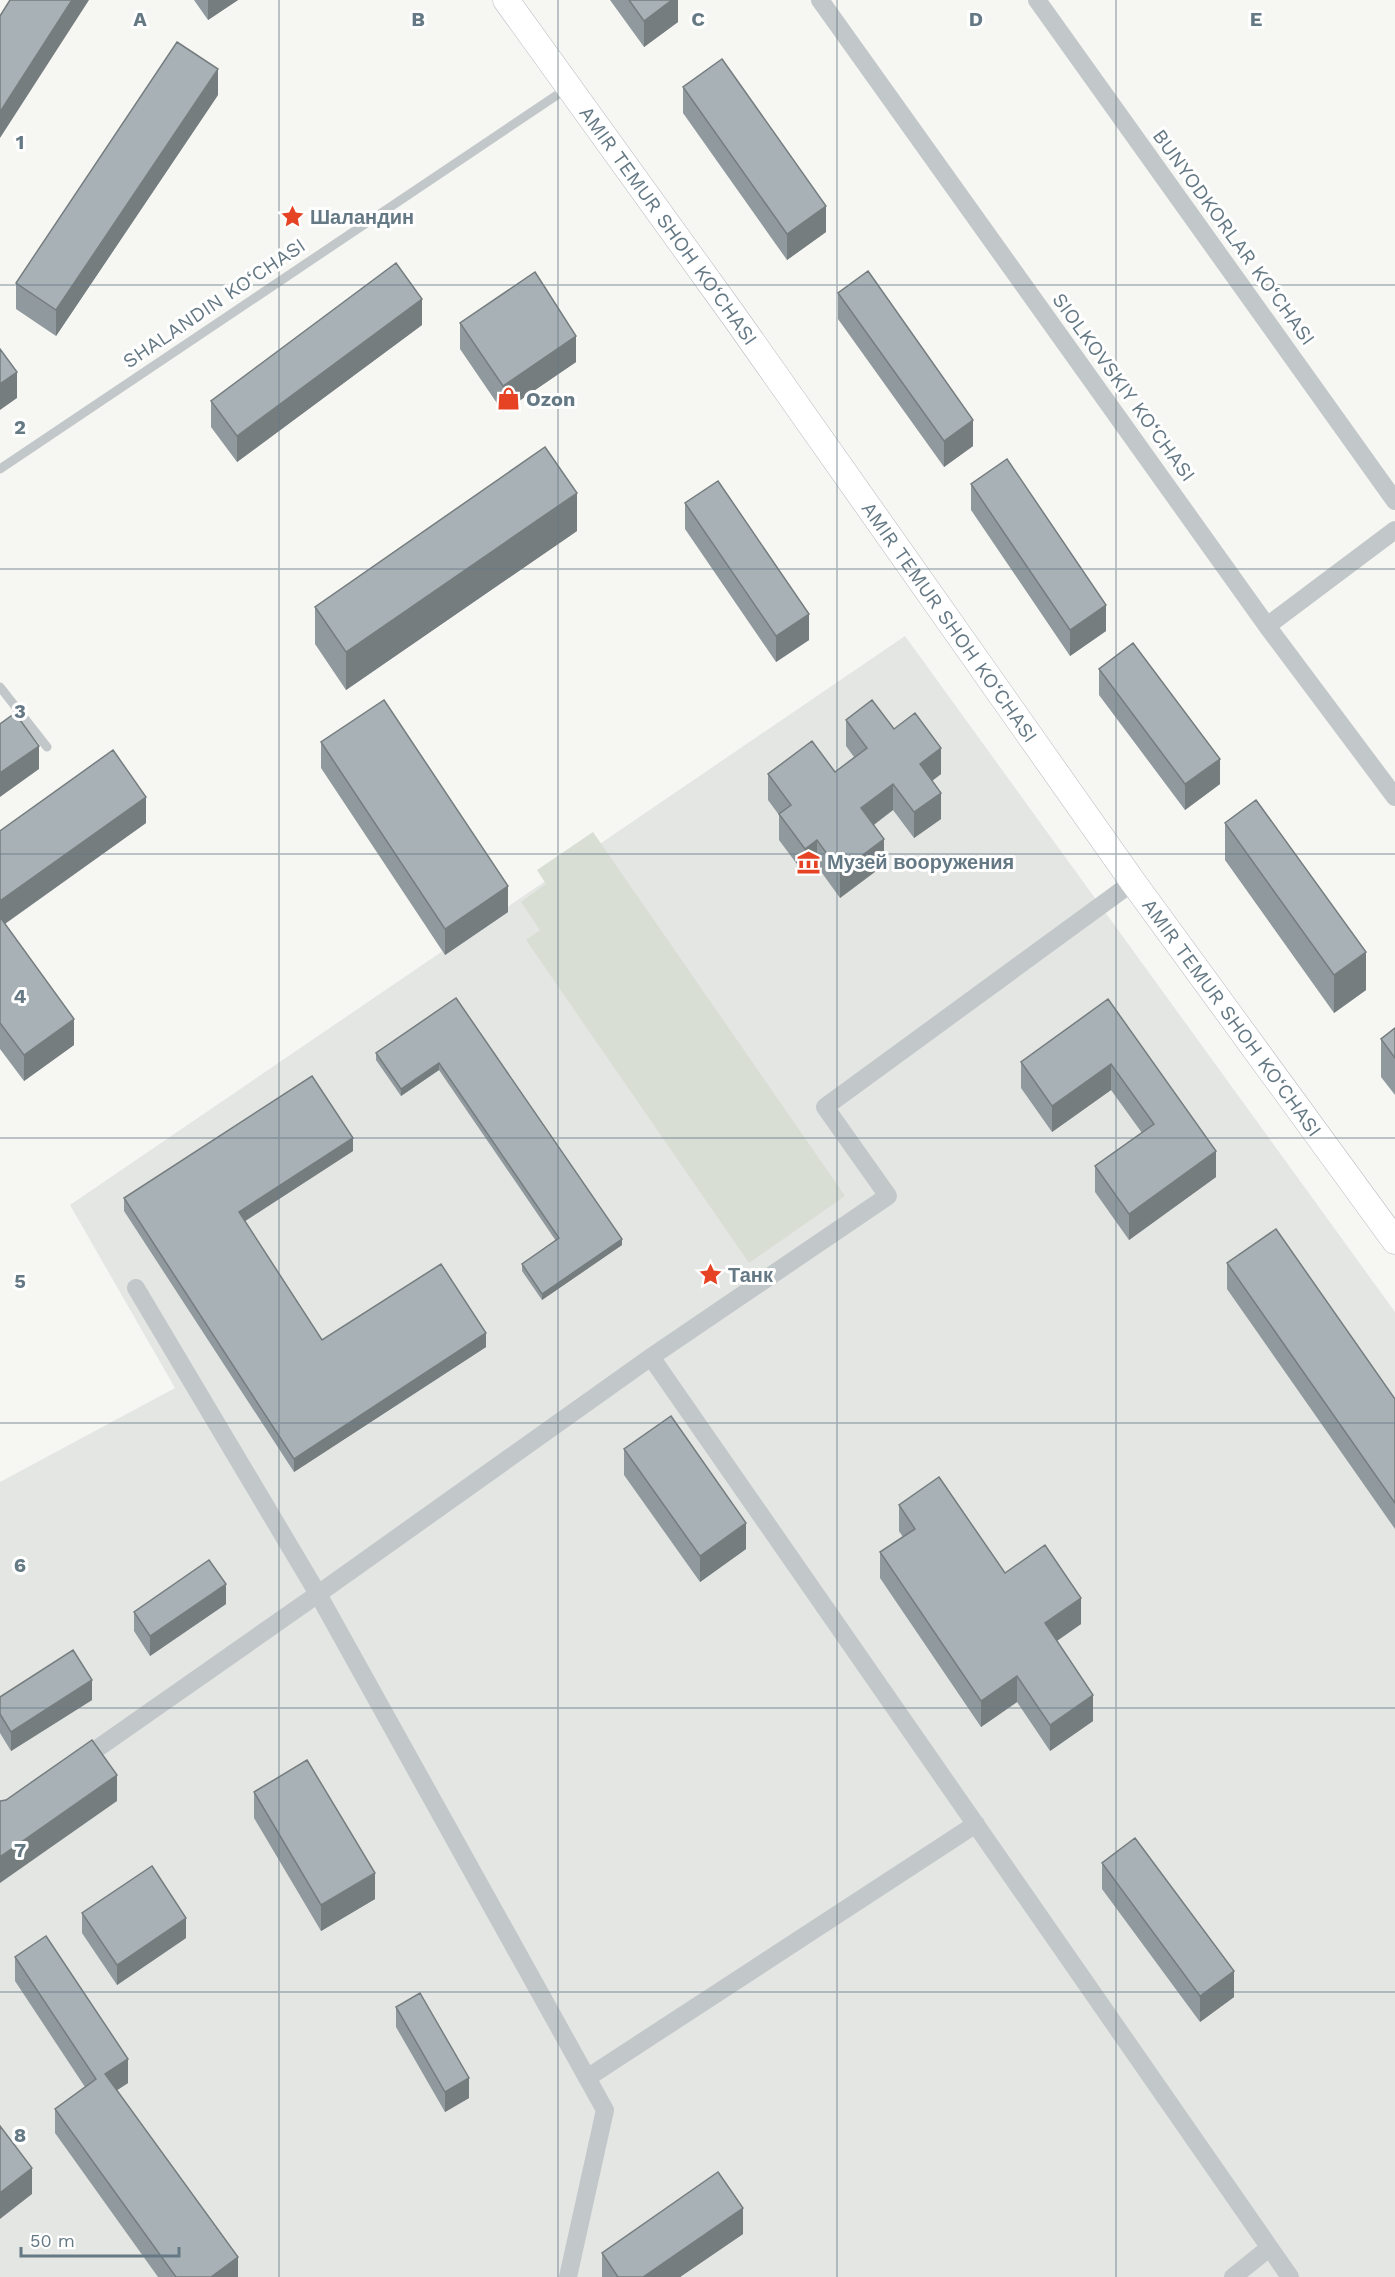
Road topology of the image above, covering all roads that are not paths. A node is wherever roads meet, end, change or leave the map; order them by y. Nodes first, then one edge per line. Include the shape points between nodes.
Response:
1 (506, 0) edge
2 (820, 0) edge
3 (1037, 0) edge
4 (568, 87) junction
5 (0, 469) edge
6 (1395, 501) edge
7 (1395, 530) edge
8 (1267, 626) junction
9 (0, 687) edge
10 (47, 747) dead end
11 (1395, 798) edge
12 (1133, 882) junction
13 (1395, 1241) edge
14 (136, 1288) dead end
15 (651, 1357) junction
16 (318, 1594) junction
17 (68, 1770) edge
18 (976, 1824) junction
19 (587, 2078) junction
20 (1269, 2248) junction
21 (568, 2277) edge
22 (1233, 2277) edge
23 (1290, 2277) edge

1 - 4 main road, AMIR TEMUR SHOH KO‘CHASI
2 - 8 street, SIOLKOVSKIY KO‘CHASI
3 - 6 street, BUNYODKORLAR KO‘CHASI
4 - 5 lane, SHALANDIN KO‘CHASI
4 - 12 main road, AMIR TEMUR SHOH KO‘CHASI
7 - 8 street
8 - 11 street, SIOLKOVSKIY KO‘CHASI
9 - 10 lane
12 - 13 main road, AMIR TEMUR SHOH KO‘CHASI
12 - 15 street via 825,1107 888,1196
14 - 16 street
15 - 16 street
15 - 18 street
16 - 17 street
16 - 19 street
18 - 19 street
18 - 20 street
19 - 21 street via 605,2110
20 - 22 street
20 - 23 street

